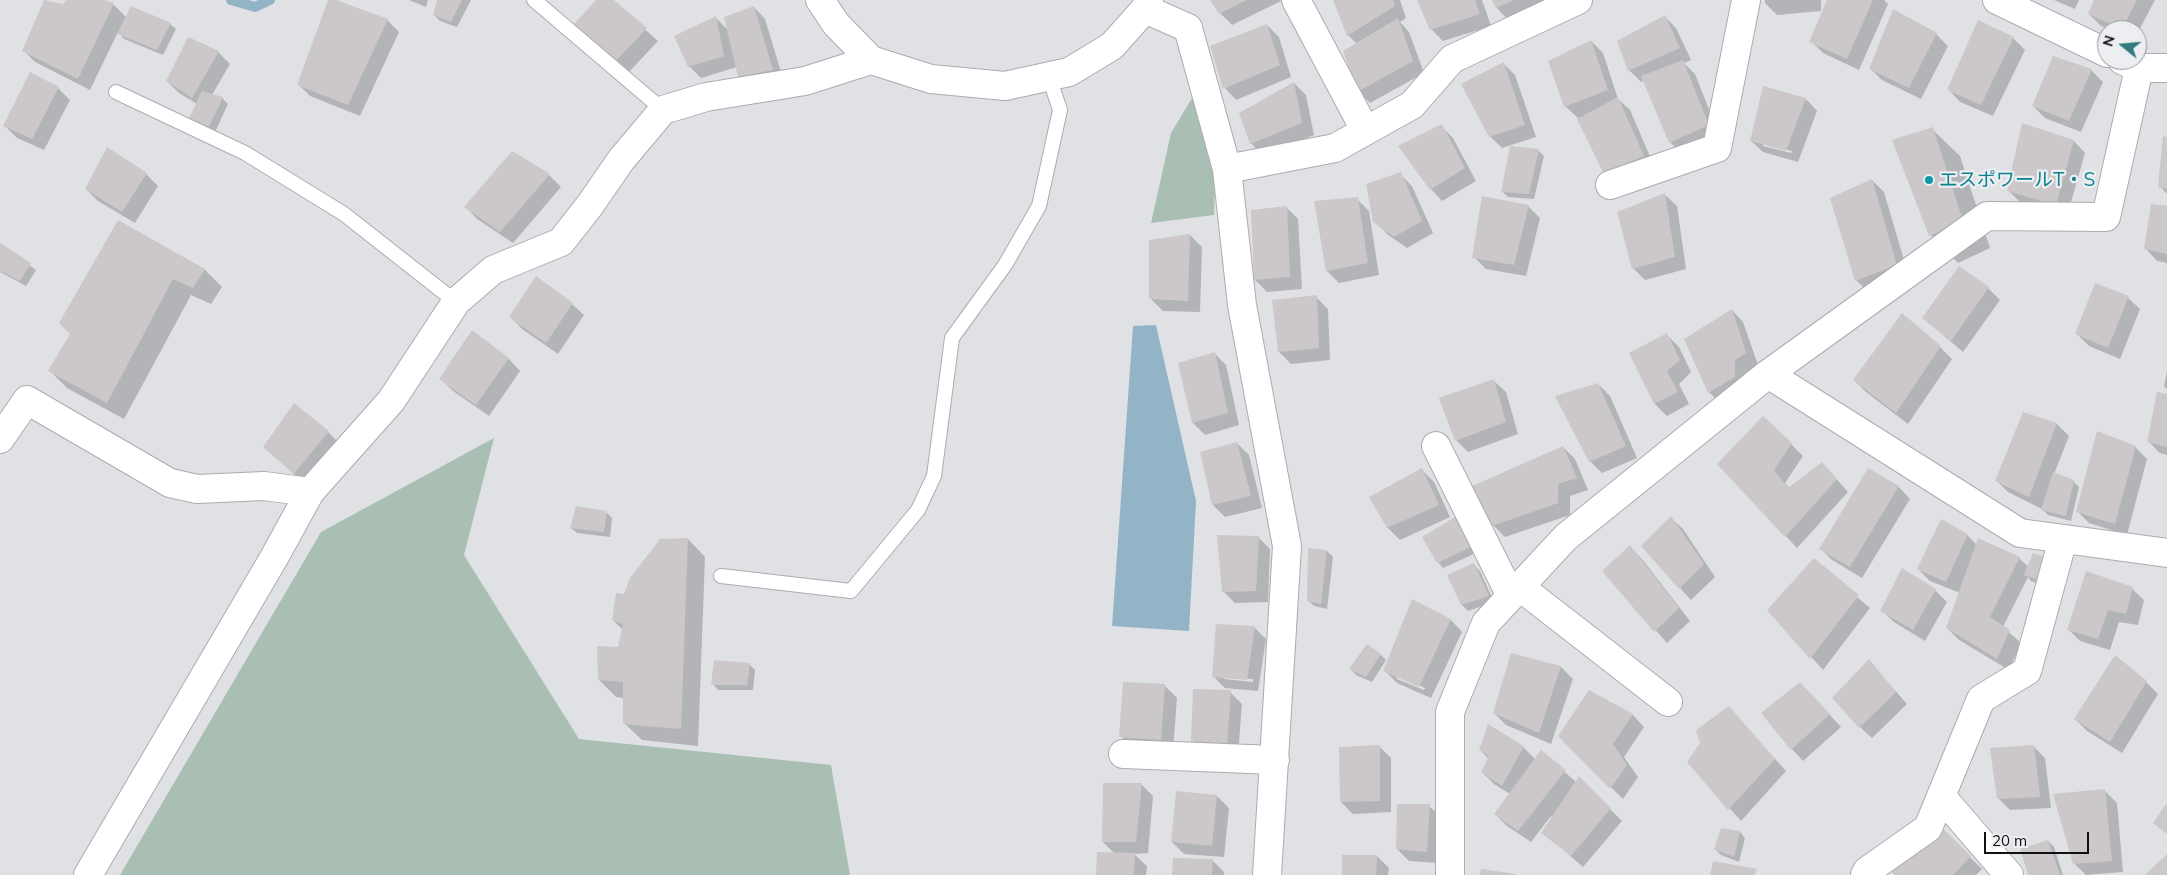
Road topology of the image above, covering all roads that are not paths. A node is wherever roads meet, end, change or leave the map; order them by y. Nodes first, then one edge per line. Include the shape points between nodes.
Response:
1 (534, 0) edge
2 (820, 0) edge
3 (1296, 0) edge
4 (1578, 0) edge
5 (1746, 0) edge
6 (1996, 0) edge
7 (1147, 4) edge
8 (2097, 48) edge
9 (870, 60) junction
10 (2147, 66) edge
11 (2167, 68) edge
12 (2130, 70) edge
13 (1049, 77) junction
14 (116, 92) dead end
15 (663, 110) junction
16 (1365, 130) junction
17 (1227, 169) junction
18 (1610, 185) dead end
19 (456, 302) junction
20 (1768, 374) junction
21 (0, 439) edge
22 (1436, 446) dead end
23 (310, 492) junction
24 (2063, 539) junction
25 (2167, 553) edge
26 (721, 576) dead end
27 (1515, 592) junction
28 (1668, 702) dead end
29 (1123, 754) dead end
30 (1275, 760) junction
31 (1941, 796) junction
32 (88, 875) edge
33 (1267, 875) edge
34 (1450, 875) edge
35 (1865, 875) edge
36 (2009, 875) edge

1 - 15 lane
2 - 9 street via 836,24
3 - 16 street
4 - 16 street via 1452,59 1412,105
5 - 18 street via 1717,148
6 - 8 street
7 - 13 street via 1112,46 1068,72
7 - 17 street via 1188,28
9 - 13 street via 931,79 1006,86
9 - 15 street via 805,81 706,97
10 - 11 street
12 - 20 street via 2106,217 1987,216
13 - 26 lane via 1060,110 1039,206 1005,265 952,338 934,476 918,510 851,591
14 - 19 lane via 245,153 278,173 344,214
15 - 19 street via 621,160 561,242 494,270
16 - 17 street via 1335,148
17 - 30 street via 1242,305 1287,546
19 - 23 street via 391,400
20 - 24 street via 2020,533
20 - 27 street via 1566,537
21 - 23 street via 27,400 170,483 197,489 264,486
22 - 27 street
23 - 32 street
24 - 25 street
24 - 31 street via 2028,671 1981,700
27 - 28 street
27 - 34 street via 1486,623 1450,712
29 - 30 street
30 - 33 street
31 - 35 street via 1928,828 1866,871
31 - 36 street

